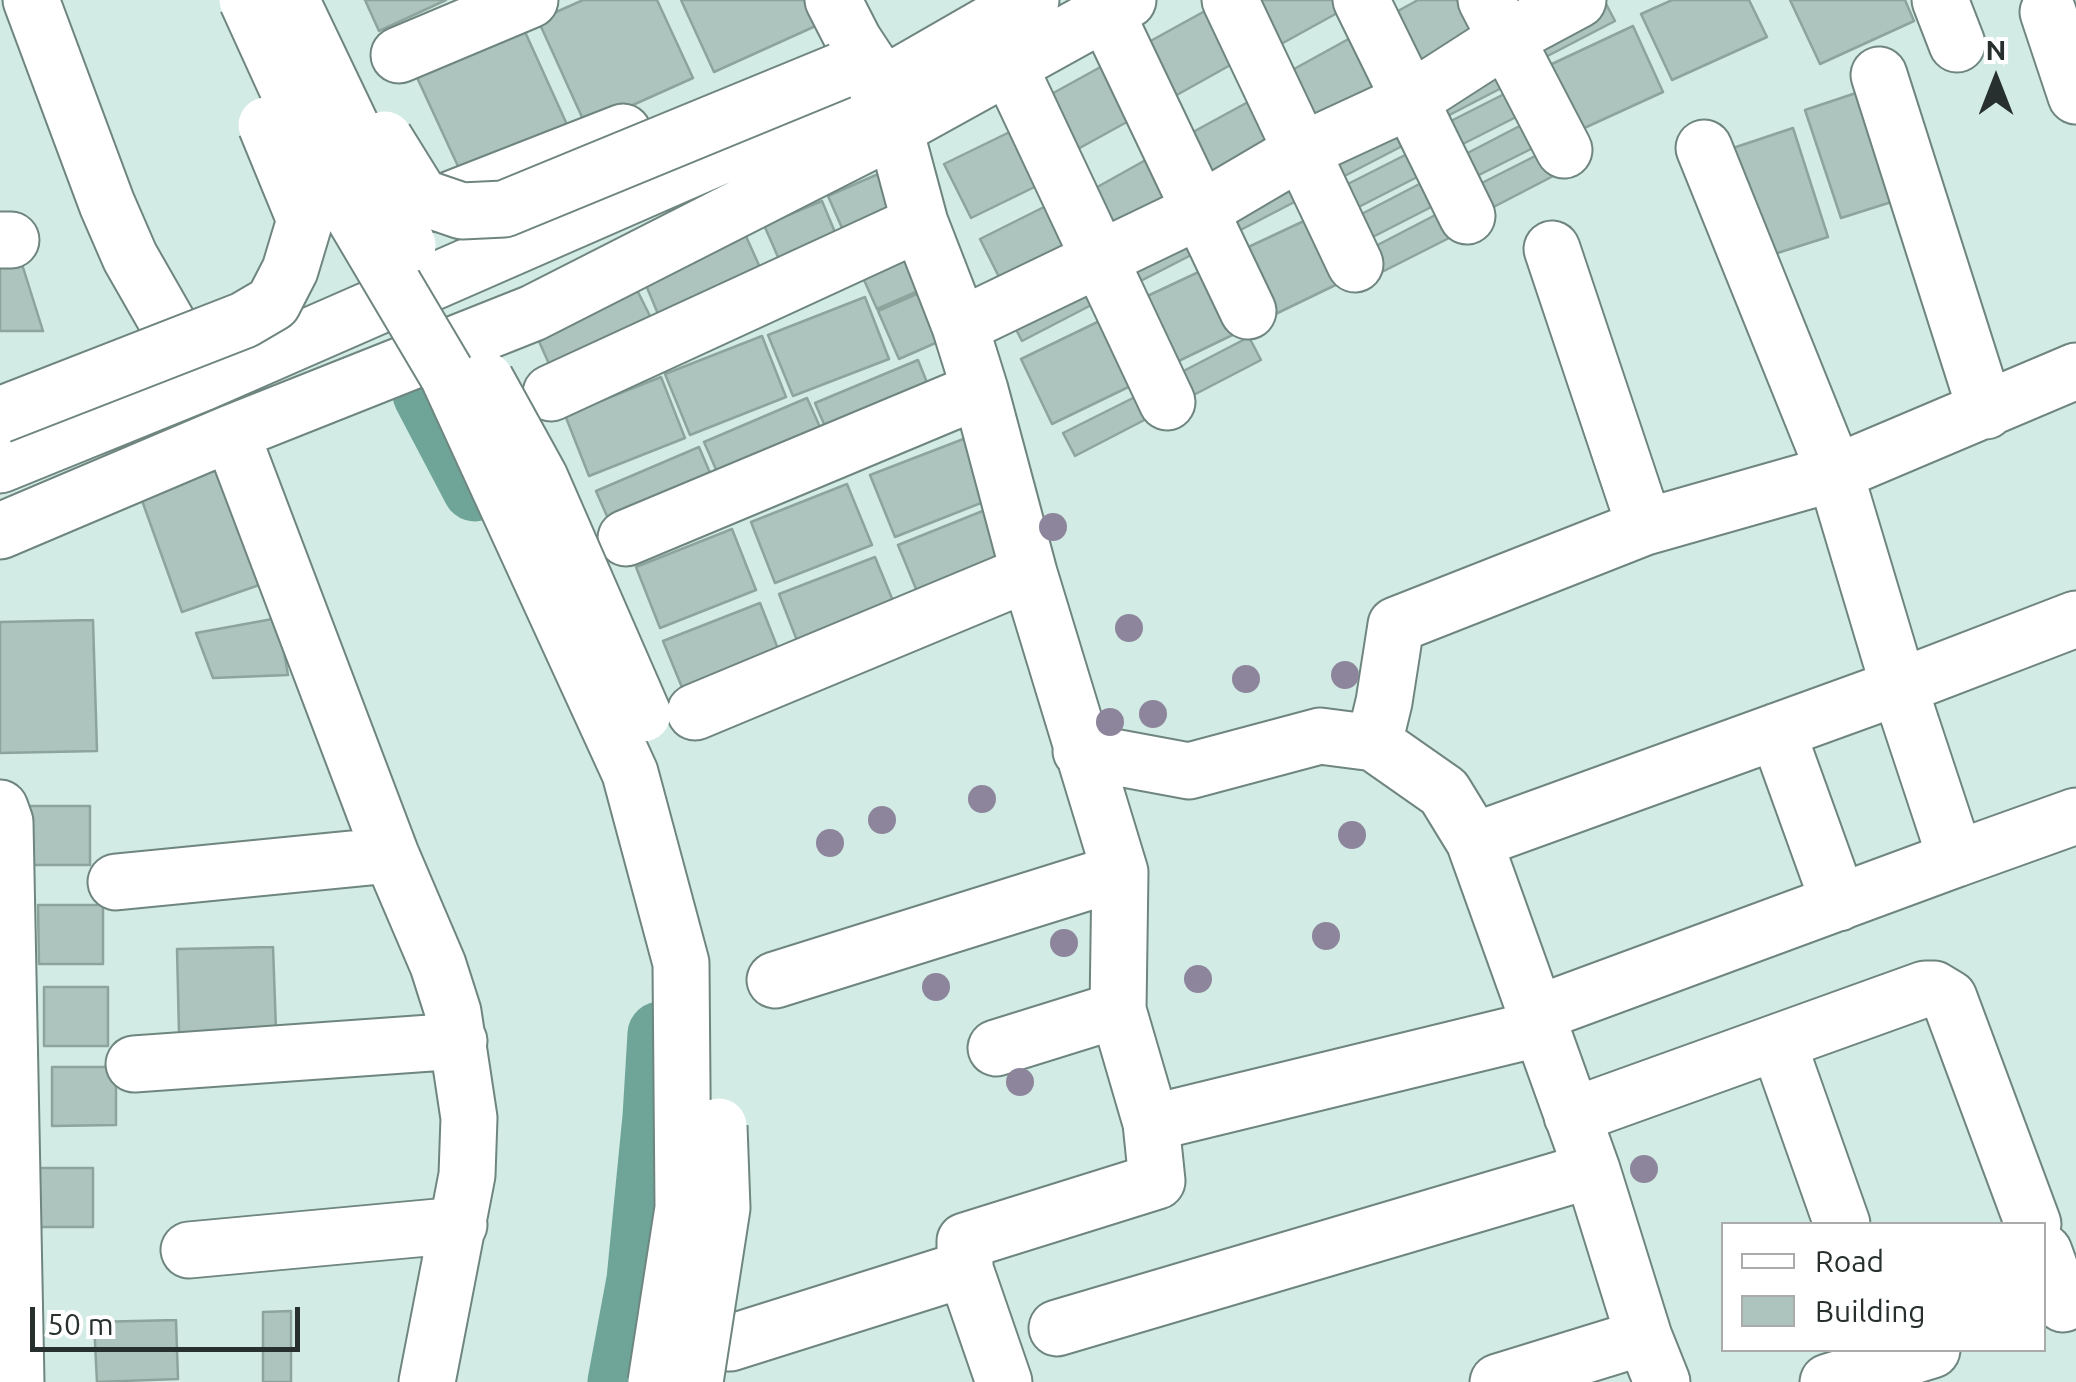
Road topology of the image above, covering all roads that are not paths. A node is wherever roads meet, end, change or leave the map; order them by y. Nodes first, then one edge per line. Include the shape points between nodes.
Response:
1 (31, 0) edge
2 (212, 0) edge
3 (247, 0) edge
4 (291, 0) edge
5 (321, 0) edge
6 (530, 0) edge
7 (1030, 0) edge
8 (1230, 0) edge
9 (1361, 0) edge
10 (1578, 0) edge
11 (1117, 6) edge
12 (2048, 12) dead end
13 (1497, 19) edge
14 (399, 55) dead end
15 (1008, 64) junction
16 (862, 65) edge
17 (1879, 75) dead end
18 (2076, 96) edge
19 (1408, 101) junction
20 (1704, 148) dead end
21 (1303, 150) junction
22 (1564, 150) dead end
23 (440, 204) dead end
24 (1202, 210) junction
25 (1468, 216) dead end
26 (920, 223) junction
27 (1552, 249) dead end
28 (1099, 262) junction
29 (1355, 264) dead end
30 (1248, 311) dead end
31 (960, 326) junction
32 (2076, 371) edge
33 (202, 382) junction
34 (980, 390) junction
35 (551, 393) dead end
36 (1167, 402) dead end
37 (1986, 411) junction
38 (0, 415) edge
39 (231, 433) junction
40 (0, 465) edge
41 (1835, 473) junction
42 (1645, 527) junction
43 (0, 531) edge
44 (626, 538) dead end
45 (1029, 574) junction
46 (2076, 619) edge
47 (1899, 687) junction
48 (695, 712) dead end
49 (1777, 731) junction
50 (1374, 743) junction
51 (1082, 750) junction
52 (0, 808) edge
53 (2076, 816) edge
54 (1474, 841) junction
55 (391, 855) junction
56 (1956, 859) junction
57 (1120, 872) junction
58 (116, 882) dead end
59 (1839, 903) junction
60 (775, 980) dead end
61 (1118, 1010) junction
62 (1538, 1021) junction
63 (458, 1042) junction
64 (1778, 1043) junction
65 (996, 1048) dead end
66 (134, 1064) dead end
67 (1572, 1116) junction
68 (1151, 1123) junction
69 (1592, 1170) junction
70 (1841, 1222) edge
71 (2033, 1222) edge
72 (459, 1225) junction
73 (189, 1250) dead end
74 (2046, 1258) edge
75 (965, 1269) junction
76 (2061, 1304) edge
77 (1057, 1328) dead end
78 (1951, 1352) edge
79 (1903, 1354) edge
80 (1653, 1359) edge
81 (713, 1362) edge
82 (16, 1382) edge
83 (427, 1382) edge
84 (656, 1382) edge
85 (1004, 1382) edge
86 (1498, 1382) edge
87 (1828, 1382) edge
88 (1961, 1382) edge

1 - 33 street via 122,240
2 - 38 street, bridge via 305,220 273,303
3 - 84 street, bridge via 319,158 448,376 630,773 681,963 683,1208
4 - 81 street, bridge via 406,242 540,478 653,739 706,940 717,1046 722,1208
5 - 16 street, bridge via 395,160 422,197 462,211 504,209
6 - 14 street
7 - 16 street
8 - 21 street
9 - 19 street
10 - 13 street
11 - 15 street
11 - 24 street
12 - 18 street
13 - 19 street
13 - 22 street
15 - 16 street
15 - 28 street
16 - 23 street
16 - 26 street
16 - 33 street
16 - 39 street via 533,312
17 - 37 street
19 - 21 street
19 - 25 street
20 - 41 street
21 - 24 street
21 - 29 street
24 - 28 street
24 - 30 street
26 - 31 street
26 - 35 street
27 - 42 street
28 - 31 street
28 - 36 street
31 - 34 street
32 - 37 street
33 - 40 street
34 - 44 street
34 - 45 street
37 - 41 street
39 - 43 street
39 - 55 street
41 - 42 street
41 - 47 street
42 - 50 street via 1396,625
45 - 48 street
45 - 51 street
46 - 47 street
47 - 49 street
47 - 56 street
49 - 54 street
49 - 59 street
50 - 51 street via 1320,736 1189,771
50 - 54 street via 1444,792
51 - 57 street
52 - 82 street
53 - 56 street
54 - 62 street
55 - 58 street
55 - 63 street via 438,965
56 - 59 street
57 - 60 street
57 - 61 street
59 - 62 street
61 - 65 street
61 - 68 street
62 - 67 street
62 - 68 street
63 - 66 street
63 - 72 street via 469,1118
64 - 67 street
64 - 70 street
64 - 71 street via 1941,990
67 - 69 street
68 - 75 street via 1156,1181 965,1241
69 - 77 street
69 - 80 street
72 - 73 street
72 - 83 street
74 - 76 street
75 - 81 street
75 - 85 street
78 - 88 street
79 - 87 street
80 - 86 street

